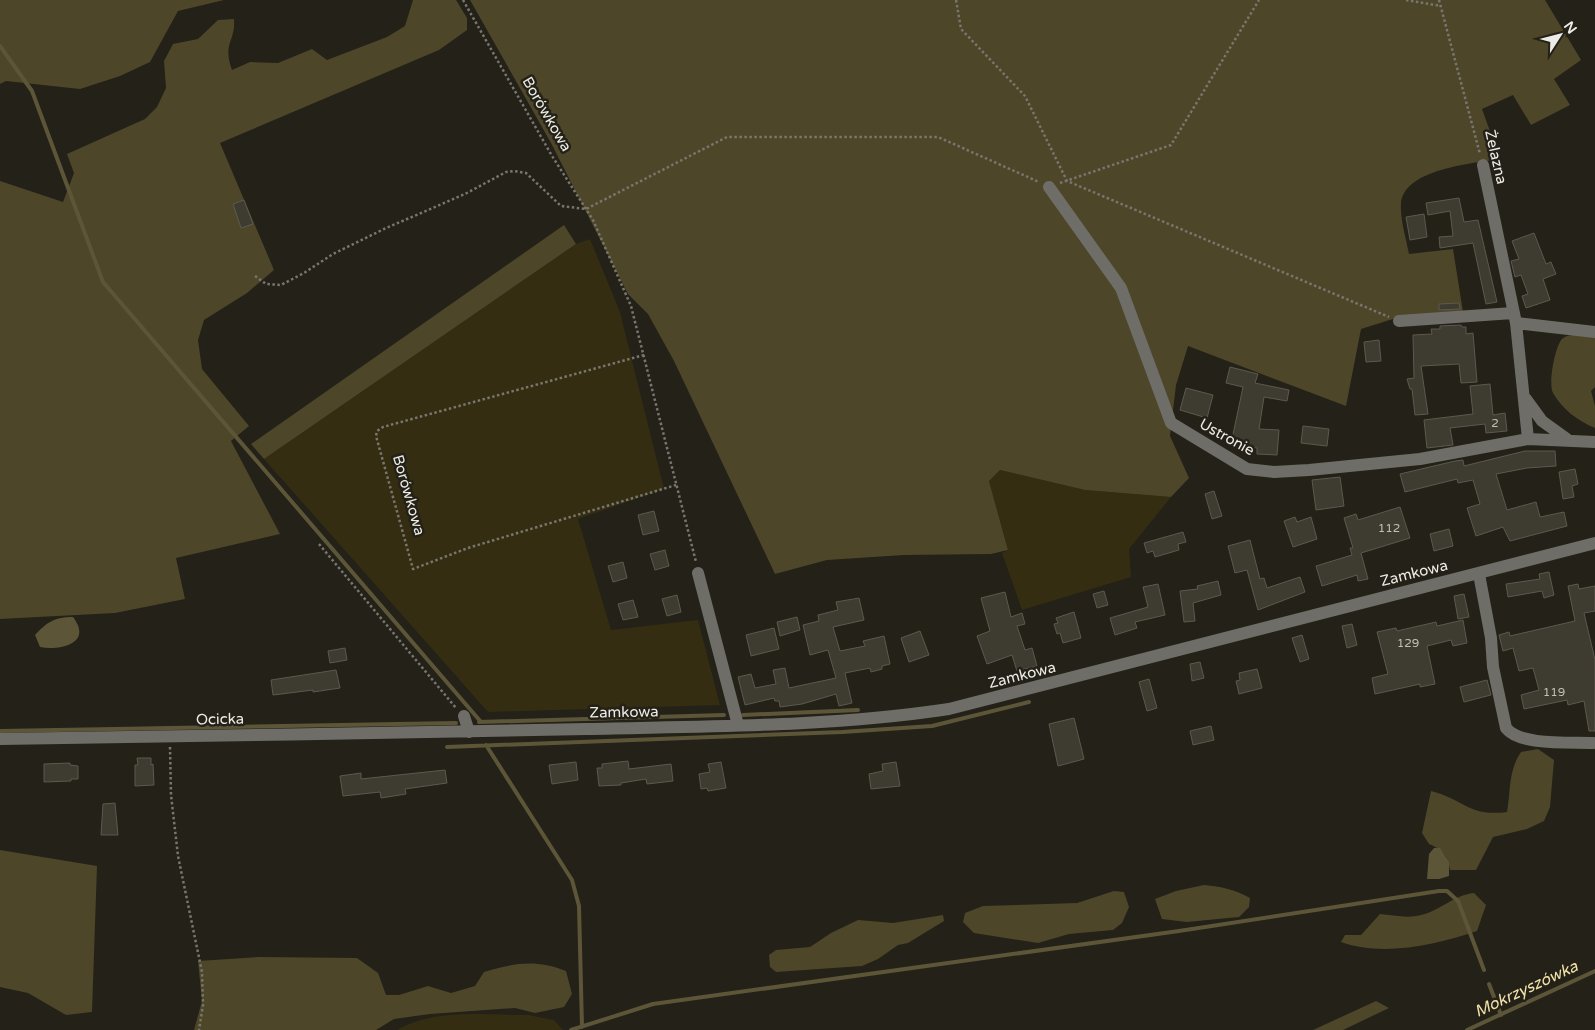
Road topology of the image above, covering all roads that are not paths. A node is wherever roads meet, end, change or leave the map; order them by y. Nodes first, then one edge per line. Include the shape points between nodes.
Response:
1 (1482, 165) road end
2 (1049, 187) road end
3 (1514, 318) junction
4 (1399, 321) road end
5 (1595, 332) edge
6 (1524, 396) junction
7 (1528, 439) junction
8 (1566, 439) junction
9 (1595, 442) edge
10 (1595, 543) edge
11 (698, 573) road end
12 (1479, 574) junction
13 (464, 716) road end
14 (738, 725) junction
15 (441, 732) joint
16 (468, 732) junction
17 (0, 739) edge
18 (1593, 743) dead end

1 - 3 street, Żelazna
2 - 7 street, Ustronie via 1121,288 1171,423 1247,468 1274,472 1410,460
3 - 4 street
3 - 5 street
3 - 6 street, Żelazna
6 - 7 street, Żelazna
6 - 8 street via 1542,421
7 - 8 street, Ustronie
8 - 9 street, Ustronie
10 - 12 street, Zamkowa
11 - 14 street
12 - 14 street, Zamkowa via 949,710 832,723
12 - 18 street via 1506,728 1511,734 1529,740
13 - 16 street
14 - 16 street, Zamkowa
15 - 16 street, Zamkowa
15 - 17 street, Ocicka

